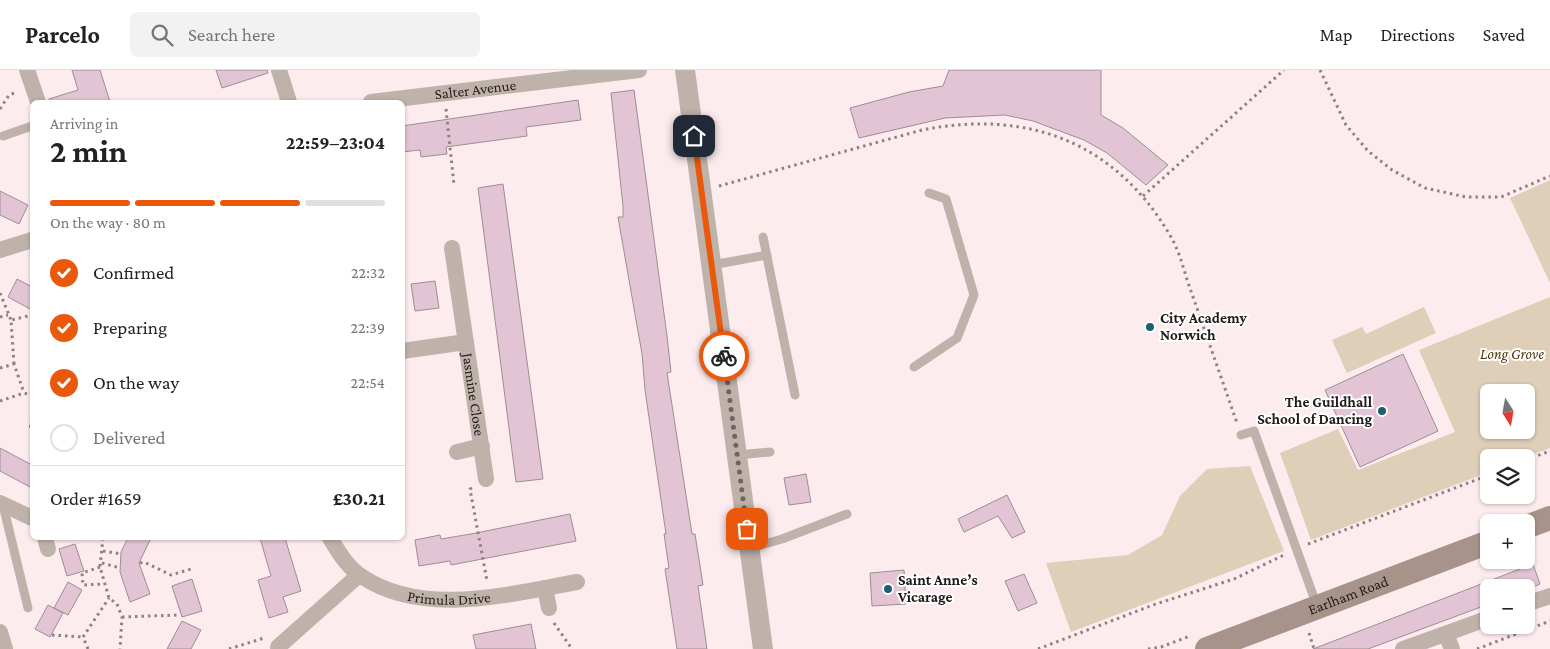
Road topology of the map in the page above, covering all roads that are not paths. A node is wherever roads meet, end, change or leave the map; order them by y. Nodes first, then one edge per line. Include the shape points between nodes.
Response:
1 (27, 70) edge
2 (279, 70) edge
3 (639, 70) edge
4 (685, 70) edge
5 (37, 100) edge
6 (288, 100) edge
7 (387, 100) edge
8 (30, 127) edge
9 (3, 136) dead end
10 (929, 193) dead end
11 (764, 236) dead end
12 (30, 241) edge
13 (452, 248) dead end
14 (0, 250) edge
15 (767, 255) junction
16 (712, 265) junction
17 (466, 342) junction
18 (405, 351) edge
19 (914, 366) dead end
20 (795, 395) dead end
21 (1241, 435) road end
22 (482, 446) junction
23 (457, 452) dead end
24 (770, 452) dead end
25 (736, 455) junction
26 (486, 478) road end
27 (1, 504) edge
28 (847, 514) dead end
29 (30, 517) edge
30 (1550, 518) edge
31 (1535, 524) edge
32 (331, 540) edge
33 (1480, 545) edge
34 (749, 548) junction
35 (359, 575) junction
36 (577, 582) dead end
37 (545, 588) junction
38 (1550, 596) edge
39 (1535, 601) edge
40 (1318, 607) junction
41 (28, 608) dead end
42 (549, 608) road end
43 (1480, 621) edge
44 (0, 632) edge
45 (1446, 634) junction
46 (278, 647) road end
47 (5, 649) edge
48 (763, 649) edge
49 (1207, 649) edge
50 (1403, 649) edge
51 (1452, 649) edge

1 - 5 street
2 - 6 street
3 - 7 street, Salter Avenue
4 - 16 street
8 - 9 lane
10 - 19 lane via 946,199 974,295 957,338
11 - 15 lane
12 - 14 street
13 - 17 street, Jasmine Close
15 - 16 lane
15 - 20 lane
16 - 25 street
17 - 18 street, Jasmine Close
17 - 22 street, Jasmine Close
21 - 40 lane via 1254,431
22 - 23 street, Jasmine Close
22 - 26 street, Jasmine Close
24 - 25 lane
25 - 34 street
27 - 29 street
27 - 41 lane
28 - 34 lane
30 - 31 main road
32 - 35 street, Primula Drive
33 - 40 main road, Earlham Road
34 - 48 street
35 - 37 street, Primula Drive via 384,589 414,597 451,600
35 - 46 street
36 - 37 street, Primula Drive
37 - 42 street
38 - 39 street
40 - 49 main road, Earlham Road
43 - 45 street
44 - 47 street
45 - 50 street
45 - 51 street

